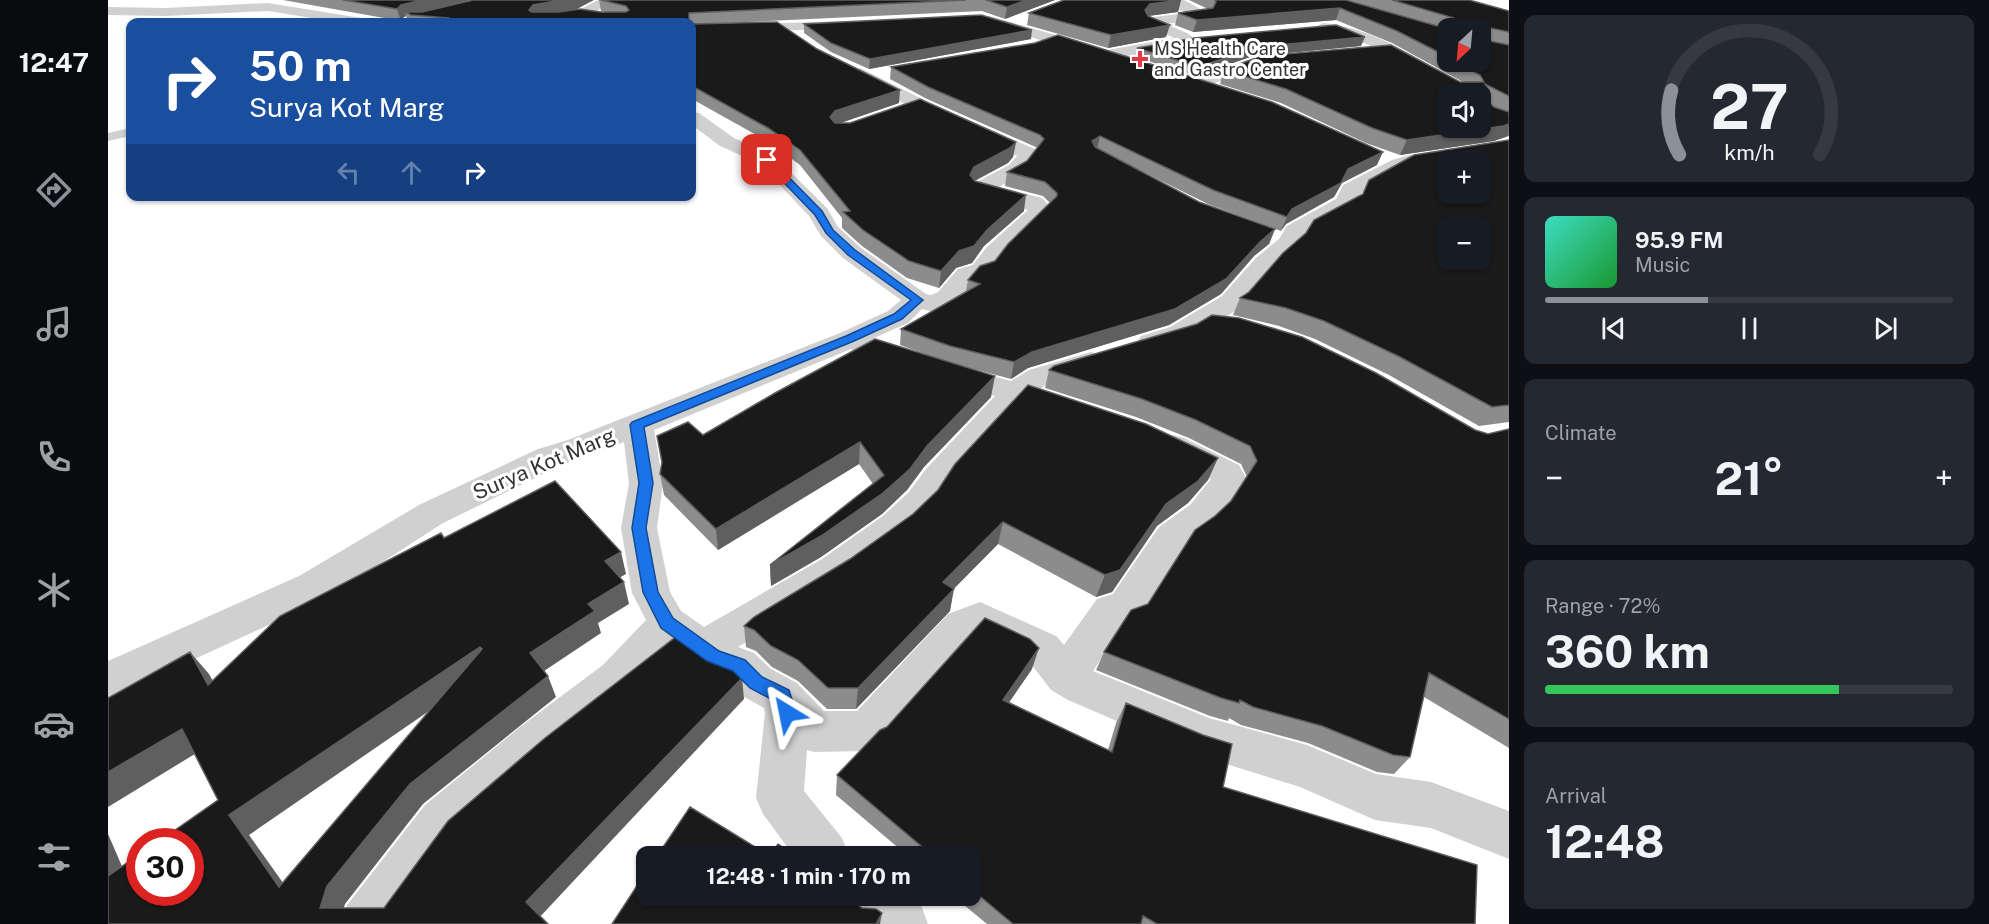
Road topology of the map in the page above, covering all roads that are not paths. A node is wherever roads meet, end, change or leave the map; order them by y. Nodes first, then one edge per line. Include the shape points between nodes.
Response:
1 (608, 0) edge
2 (1177, 0) edge
3 (108, 11) edge
4 (976, 15) edge
5 (1030, 17) dead end
6 (336, 18) edge
7 (592, 18) edge
8 (868, 24) edge
9 (1314, 24) edge
10 (1005, 26) junction
11 (1335, 26) junction
12 (1377, 26) edge
13 (782, 27) junction
14 (696, 30) edge
15 (1058, 39) junction
16 (807, 45) edge
17 (1033, 47) edge
18 (1389, 50) junction
19 (1357, 52) edge
20 (1107, 55) junction
21 (1275, 59) edge
22 (846, 66) edge
23 (1146, 68) edge
24 (893, 71) edge
25 (867, 76) junction
26 (1176, 78) edge
27 (1197, 84) junction
28 (1448, 84) edge
29 (1227, 94) edge
30 (696, 120) edge
31 (126, 133) edge
32 (108, 137) edge
33 (1437, 156) edge
34 (917, 300) junction
35 (1200, 321) junction
36 (1241, 326) edge
37 (850, 339) junction
38 (1016, 392) junction
39 (1067, 408) edge
40 (637, 425) junction
41 (1141, 431) edge
42 (667, 623) junction
43 (703, 648) junction
44 (1066, 677) junction
45 (108, 681) edge
46 (783, 696) junction
47 (1509, 835) edge
48 (817, 846) edge
49 (880, 906) edge
50 (366, 924) edge
51 (902, 924) edge

1 - 7 street via 577,16
2 - 20 street via 1173,2 1204,15 1151,23 1194,39
3 - 6 street via 268,7
4 - 10 street
5 - 10 street
8 - 13 street
9 - 11 street
10 - 15 street
11 - 12 street
11 - 18 street
13 - 14 street
13 - 16 street
15 - 17 street
15 - 20 street
18 - 19 street
18 - 28 street
20 - 23 street
21 - 27 street
22 - 25 street
24 - 25 street
25 - 34 street via 911,108 1030,154 1016,169 981,189 1034,203 1041,209 991,255 982,270 967,274 947,298 934,304
26 - 27 street
27 - 29 street
30 - 34 street via 727,142 767,160 852,253
31 - 32 lane
33 - 35 street via 1389,160 1351,190 1346,203 1278,239 1264,263 1231,302
34 - 37 street, Surya Kot Marg via 898,317
35 - 36 street
35 - 38 street via 1180,333 1039,376
37 - 38 street via 937,370
37 - 40 street, Surya Kot Marg
38 - 39 street
38 - 43 street via 896,525 835,569
40 - 42 street via 646,483 640,536 651,592
40 - 45 street, Surya Kot Marg via 550,457 431,514 313,587
41 - 44 street via 1227,473 1228,478 1220,496 1172,537 1124,610 1111,610
42 - 43 street
42 - 50 street via 618,678 442,822
43 - 46 street via 739,666 756,682
44 - 46 street via 1042,648 980,618 962,626 867,731 814,732
44 - 47 street via 1207,738 1307,767 1375,797 1431,805
46 - 48 street via 787,713 780,798
49 - 51 street

